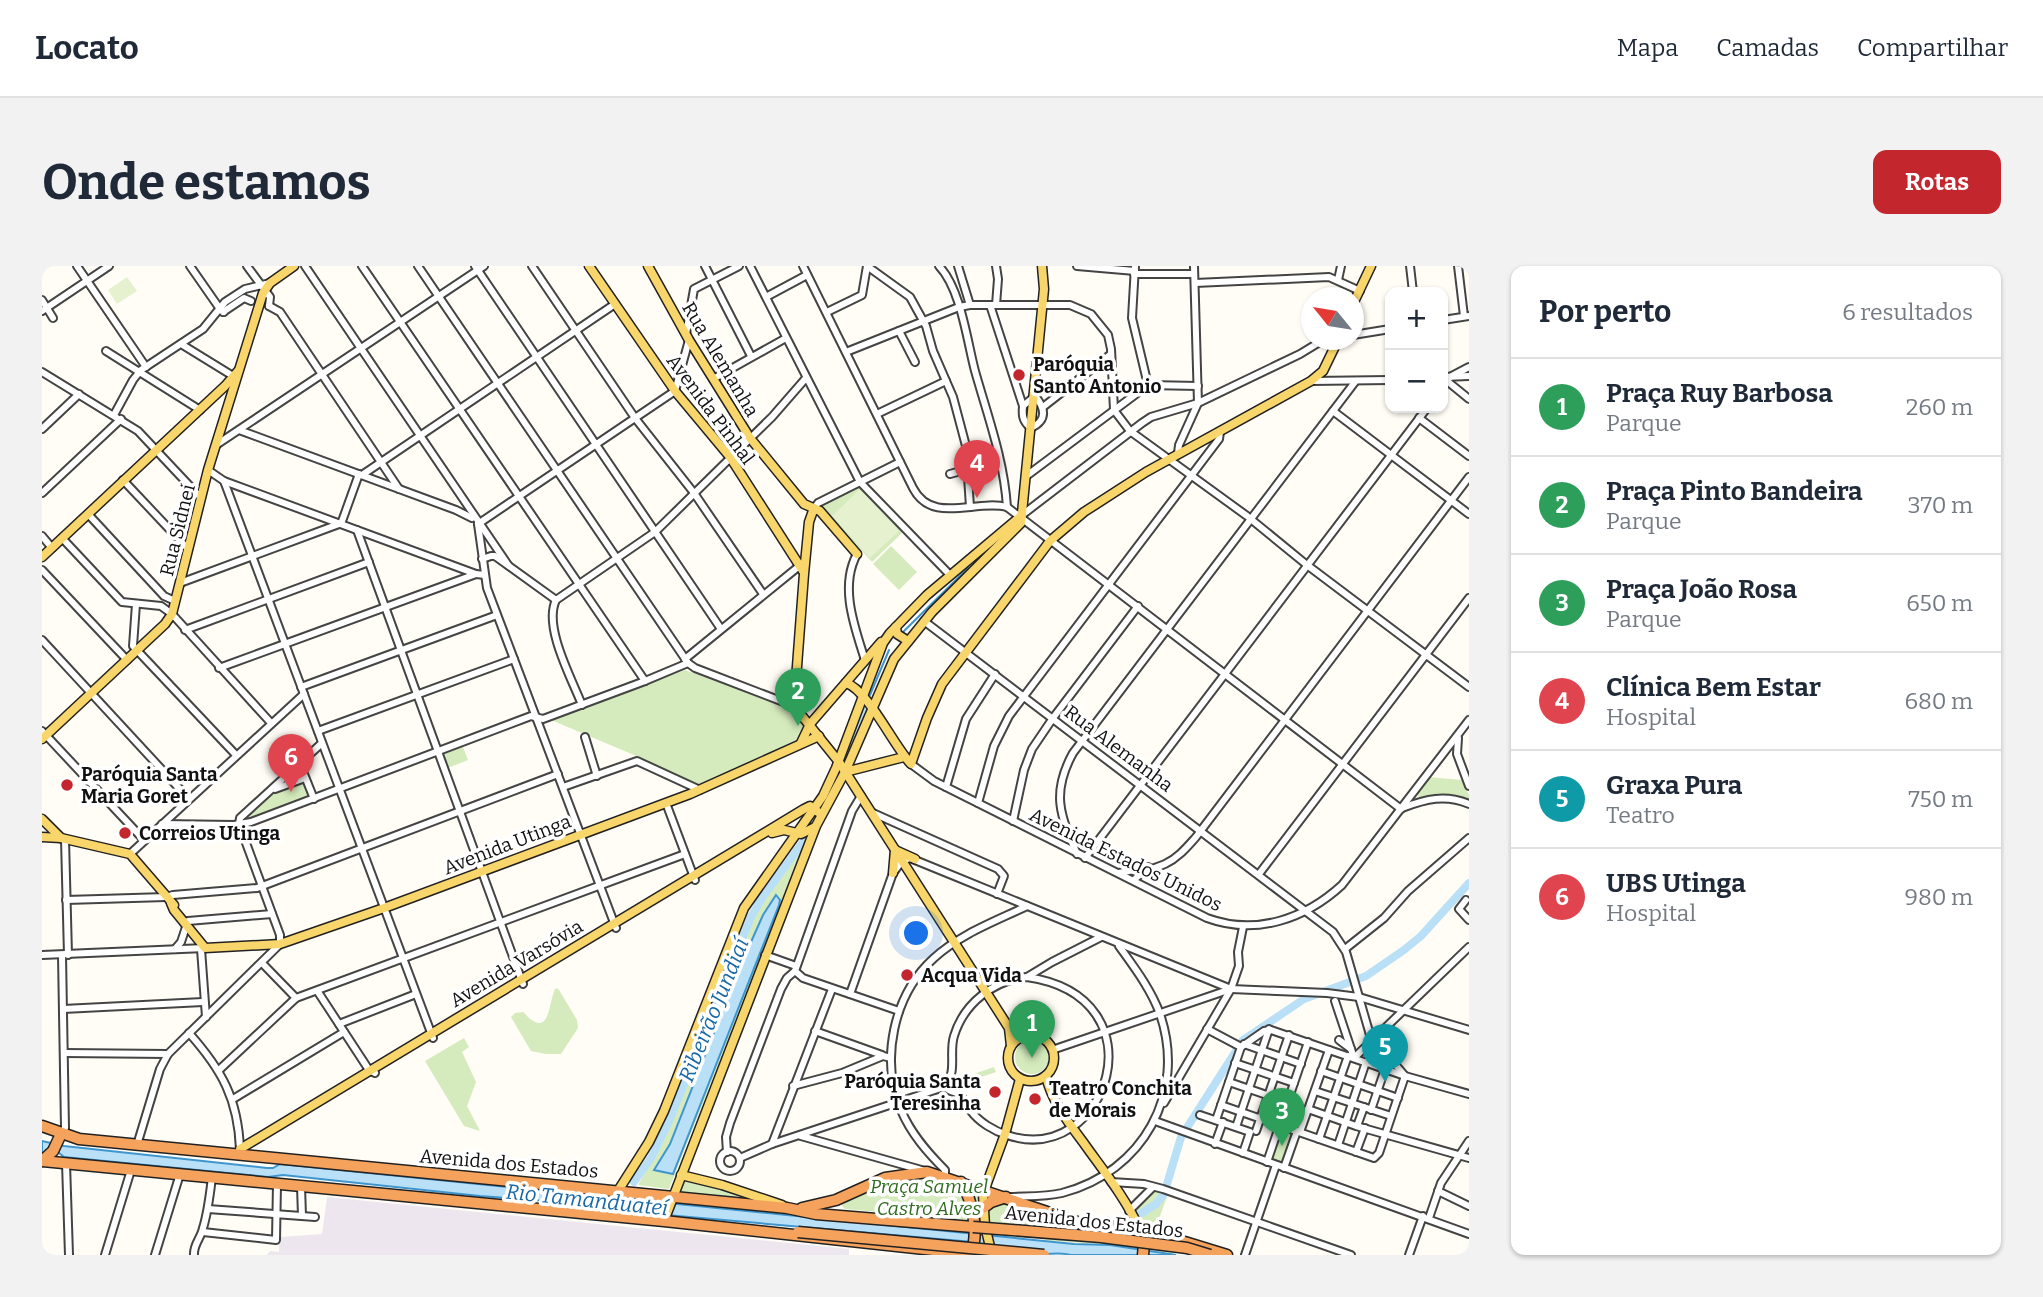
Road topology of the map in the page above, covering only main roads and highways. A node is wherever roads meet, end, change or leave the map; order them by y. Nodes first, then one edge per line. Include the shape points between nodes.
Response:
1 (295, 266) edge
2 (589, 266) edge
3 (648, 266) edge
4 (1042, 266) edge
5 (1371, 266) edge
6 (1361, 287) edge
7 (1333, 350) edge
8 (240, 368) junction
9 (231, 381) junction
10 (814, 508) junction
11 (1021, 517) junction
12 (807, 541) junction
13 (793, 554) junction
14 (857, 554) road end
15 (42, 557) edge
16 (967, 560) junction
17 (802, 563) junction
18 (974, 570) junction
19 (896, 627) junction
20 (888, 635) junction
21 (908, 640) junction
22 (846, 683) junction
23 (863, 696) junction
24 (872, 708) junction
25 (810, 724) junction
26 (43, 735) edge
27 (819, 736) junction
28 (802, 743) junction
29 (904, 757) junction
30 (839, 762) junction
31 (845, 772) junction
32 (815, 808) junction
33 (798, 812) junction
34 (42, 819) edge
35 (818, 822) junction
36 (794, 832) junction
37 (42, 837) edge
38 (63, 839) junction
39 (895, 850) junction
40 (915, 859) road end
41 (893, 873) road end
42 (694, 878) junction
43 (187, 924) junction
44 (217, 949) junction
45 (1009, 1028) junction
46 (1024, 1036) junction
47 (1011, 1046) junction
48 (372, 1071) junction
49 (1046, 1076) junction
50 (1020, 1079) junction
51 (1035, 1081) junction
52 (1048, 1088) junction
53 (42, 1126) edge
54 (59, 1138) junction
55 (240, 1152) junction
56 (256, 1156) junction
57 (45, 1159) edge
58 (681, 1175) junction
59 (961, 1182) junction
60 (985, 1189) junction
61 (616, 1194) junction
62 (1006, 1197) junction
63 (672, 1199) junction
64 (787, 1208) junction
65 (983, 1208) junction
66 (799, 1209) junction
67 (617, 1214) junction
68 (665, 1219) junction
69 (979, 1225) junction
70 (772, 1233) junction
71 (1178, 1239) junction
72 (1142, 1241) edge
73 (991, 1251) edge
74 (975, 1252) edge
75 (1157, 1252) edge
76 (1044, 1255) edge
77 (1210, 1255) edge
78 (1227, 1255) edge

1 - 8 main road, Rua Sidnei via 267,288
2 - 13 main road, Avenida Pinhal via 675,391 730,457
3 - 10 main road, Rua Alemanha via 750,438 804,504
4 - 11 main road via 1045,284
5 - 6 main road
7 - 29 main road, Avenida Estados Unidos via 1315,379 1123,488 1050,541 947,676 911,764
8 - 9 main road, Rua Sidnei
8 - 9 main road
9 - 15 main road
9 - 26 main road, Rua Sidnei via 180,583 171,599 172,614
10 - 12 main road
10 - 14 main road, Rua Alemanha
11 - 16 main road
11 - 18 main road via 1019,526
12 - 13 main road via 802,552
12 - 17 main road
13 - 17 main road, Avenida Pinhal
16 - 18 main road
16 - 19 main road
17 - 25 main road, Avenida Pinhal via 794,706
18 - 21 main road
19 - 20 main road
19 - 21 main road via 897,634
20 - 22 main road
20 - 23 main road
21 - 24 main road via 890,666
22 - 23 main road, Avenida Estados Unidos
22 - 25 main road
23 - 24 main road, Avenida Estados Unidos
23 - 30 main road
24 - 29 main road, Avenida Estados Unidos
24 - 31 main road
25 - 27 main road
25 - 28 main road
27 - 28 main road, Avenida Utinga
27 - 30 main road
28 - 44 main road, Avenida Utinga via 700,790 384,908 280,944
29 - 31 main road
30 - 31 main road
30 - 32 main road
31 - 35 main road
31 - 39 main road
32 - 33 main road, Avenida Varsóvia
32 - 35 main road
32 - 36 main road
33 - 36 main road via 791,823
33 - 42 main road, Avenida Varsóvia
34 - 38 main road
35 - 36 main road, Avenida Varsóvia via 805,834
35 - 58 main road
36 - 42 main road, Avenida Varsóvia via 776,831
36 - 61 main road via 744,908 660,1119
37 - 38 main road
38 - 43 main road via 130,854
39 - 40 main road
39 - 41 main road
39 - 45 main road
42 - 48 main road, Avenida Varsóvia
43 - 44 main road
43 - 44 main road, Avenida Utinga via 203,949
45 - 46 main road
45 - 47 main road
46 - 47 main road
46 - 49 main road via 1043,1038 1052,1050 1054,1063
47 - 50 main road via 1009,1066
48 - 55 main road, Avenida Varsóvia
48 - 56 main road, Avenida Varsóvia via 256,1145
49 - 51 main road
49 - 52 main road
50 - 51 main road
50 - 60 main road
51 - 52 main road
52 - 72 main road via 1129,1211
53 - 54 highway, Avenida dos Estados
54 - 55 highway, Avenida dos Estados
54 - 57 highway
55 - 56 highway, Avenida dos Estados
56 - 61 highway, Avenida dos Estados
57 - 67 highway, Avenida dos Estados
58 - 63 main road
58 - 64 main road
59 - 60 highway, Avenida dos Estados
59 - 66 highway, Avenida dos Estados via 927,1172 893,1176 836,1200
59 - 69 highway, Avenida dos Estados
60 - 62 highway, Avenida dos Estados
60 - 65 main road
61 - 63 highway, Avenida dos Estados
61 - 67 main road
62 - 65 highway
62 - 72 highway, Avenida dos Estados via 1083,1224 1122,1226
63 - 64 highway, Avenida dos Estados
63 - 68 main road
64 - 66 highway, Avenida dos Estados
65 - 69 main road
66 - 77 highway, Avenida dos Estados, bridge via 1101,1237
67 - 68 highway, Avenida dos Estados
68 - 70 highway, Avenida dos Estados
69 - 73 main road
69 - 74 highway, Avenida dos Estados, bridge
70 - 74 highway, Avenida dos Estados
70 - 76 highway, Avenida dos Estados, bridge via 798,1231
71 - 72 highway, Avenida dos Estados
71 - 75 highway via 1163,1242
71 - 78 highway, Avenida dos Estados

